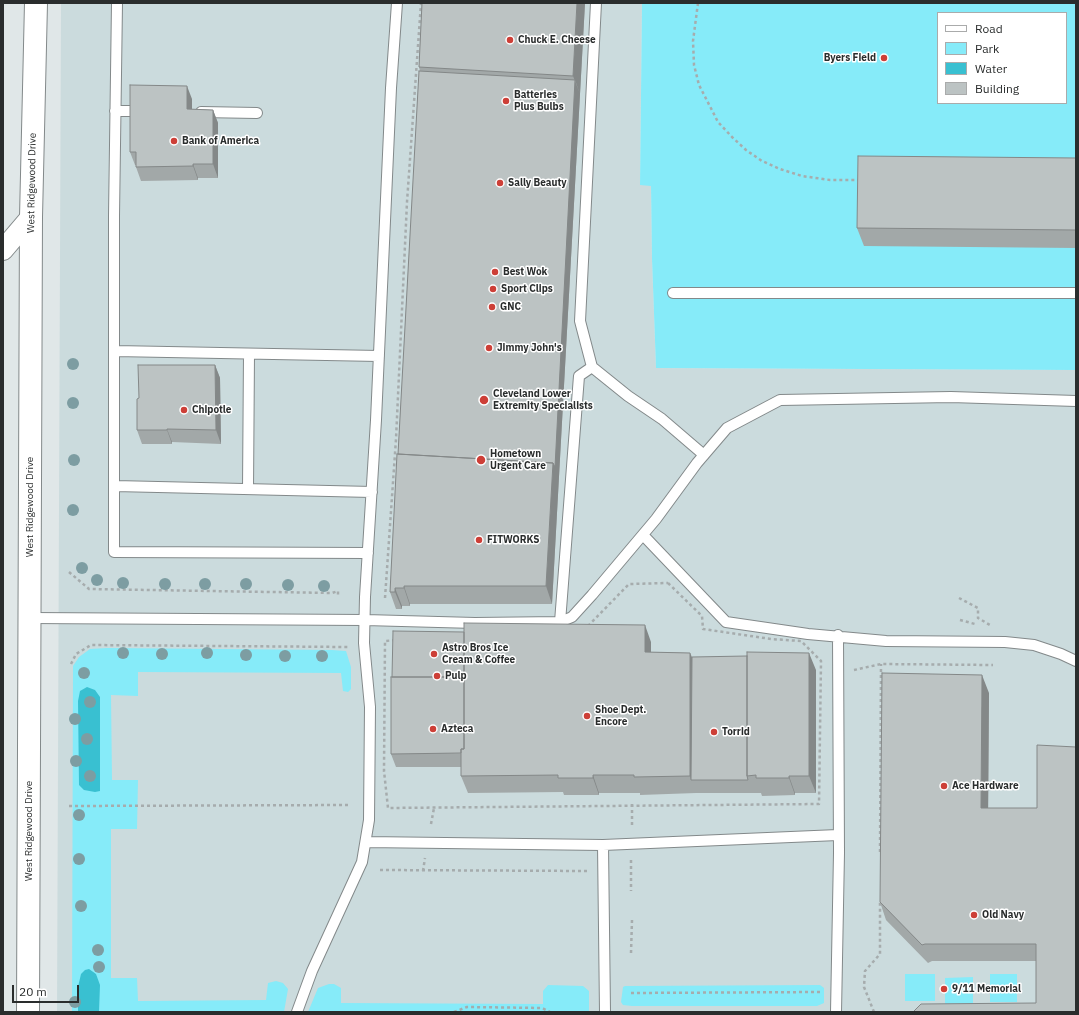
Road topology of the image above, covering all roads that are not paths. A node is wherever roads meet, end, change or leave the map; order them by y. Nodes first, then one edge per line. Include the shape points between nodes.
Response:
1 (36, 3) edge
2 (116, 3) edge
3 (397, 3) edge
4 (596, 3) edge
5 (115, 110) junction
6 (135, 111) edge
7 (192, 112) edge
8 (257, 113) dead end
9 (31, 217) junction
10 (3, 250) edge
11 (673, 293) dead end
12 (1076, 293) edge
13 (115, 351) junction
14 (250, 354) junction
15 (380, 356) junction
16 (592, 367) junction
17 (1076, 401) edge
18 (704, 455) junction
19 (115, 486) junction
20 (248, 489) junction
21 (372, 492) junction
22 (643, 535) junction
23 (368, 553) junction
24 (30, 618) junction
25 (364, 620) junction
26 (560, 622) junction
27 (838, 635) junction
28 (1076, 661) edge
29 (838, 834) junction
30 (366, 842) junction
31 (603, 845) junction
32 (28, 1012) edge
33 (297, 1012) edge
34 (605, 1012) edge
35 (836, 1012) edge

1 - 9 main road, West Ridgewood Drive
2 - 5 lane
3 - 15 lane
4 - 16 lane via 580,321
5 - 6 lane
5 - 13 lane
7 - 8 lane
9 - 10 street
9 - 24 main road, West Ridgewood Drive
11 - 12 lane
13 - 14 lane
13 - 19 lane
14 - 15 lane
14 - 20 lane
15 - 21 lane
16 - 18 lane
16 - 26 lane via 579,376
17 - 18 lane via 951,397 780,400 727,428
18 - 22 lane
19 - 20 lane
19 - 23 lane via 114,552
20 - 21 lane
21 - 23 lane
22 - 26 lane via 572,617
22 - 27 lane via 726,622 808,634
23 - 25 lane
24 - 25 lane
24 - 32 main road, West Ridgewood Drive
25 - 26 lane
25 - 30 lane via 370,707 369,820
27 - 28 lane via 914,642 999,642 1034,645
27 - 29 lane
29 - 31 lane
29 - 35 lane
30 - 31 lane
30 - 33 lane via 362,862 312,971
31 - 34 lane

